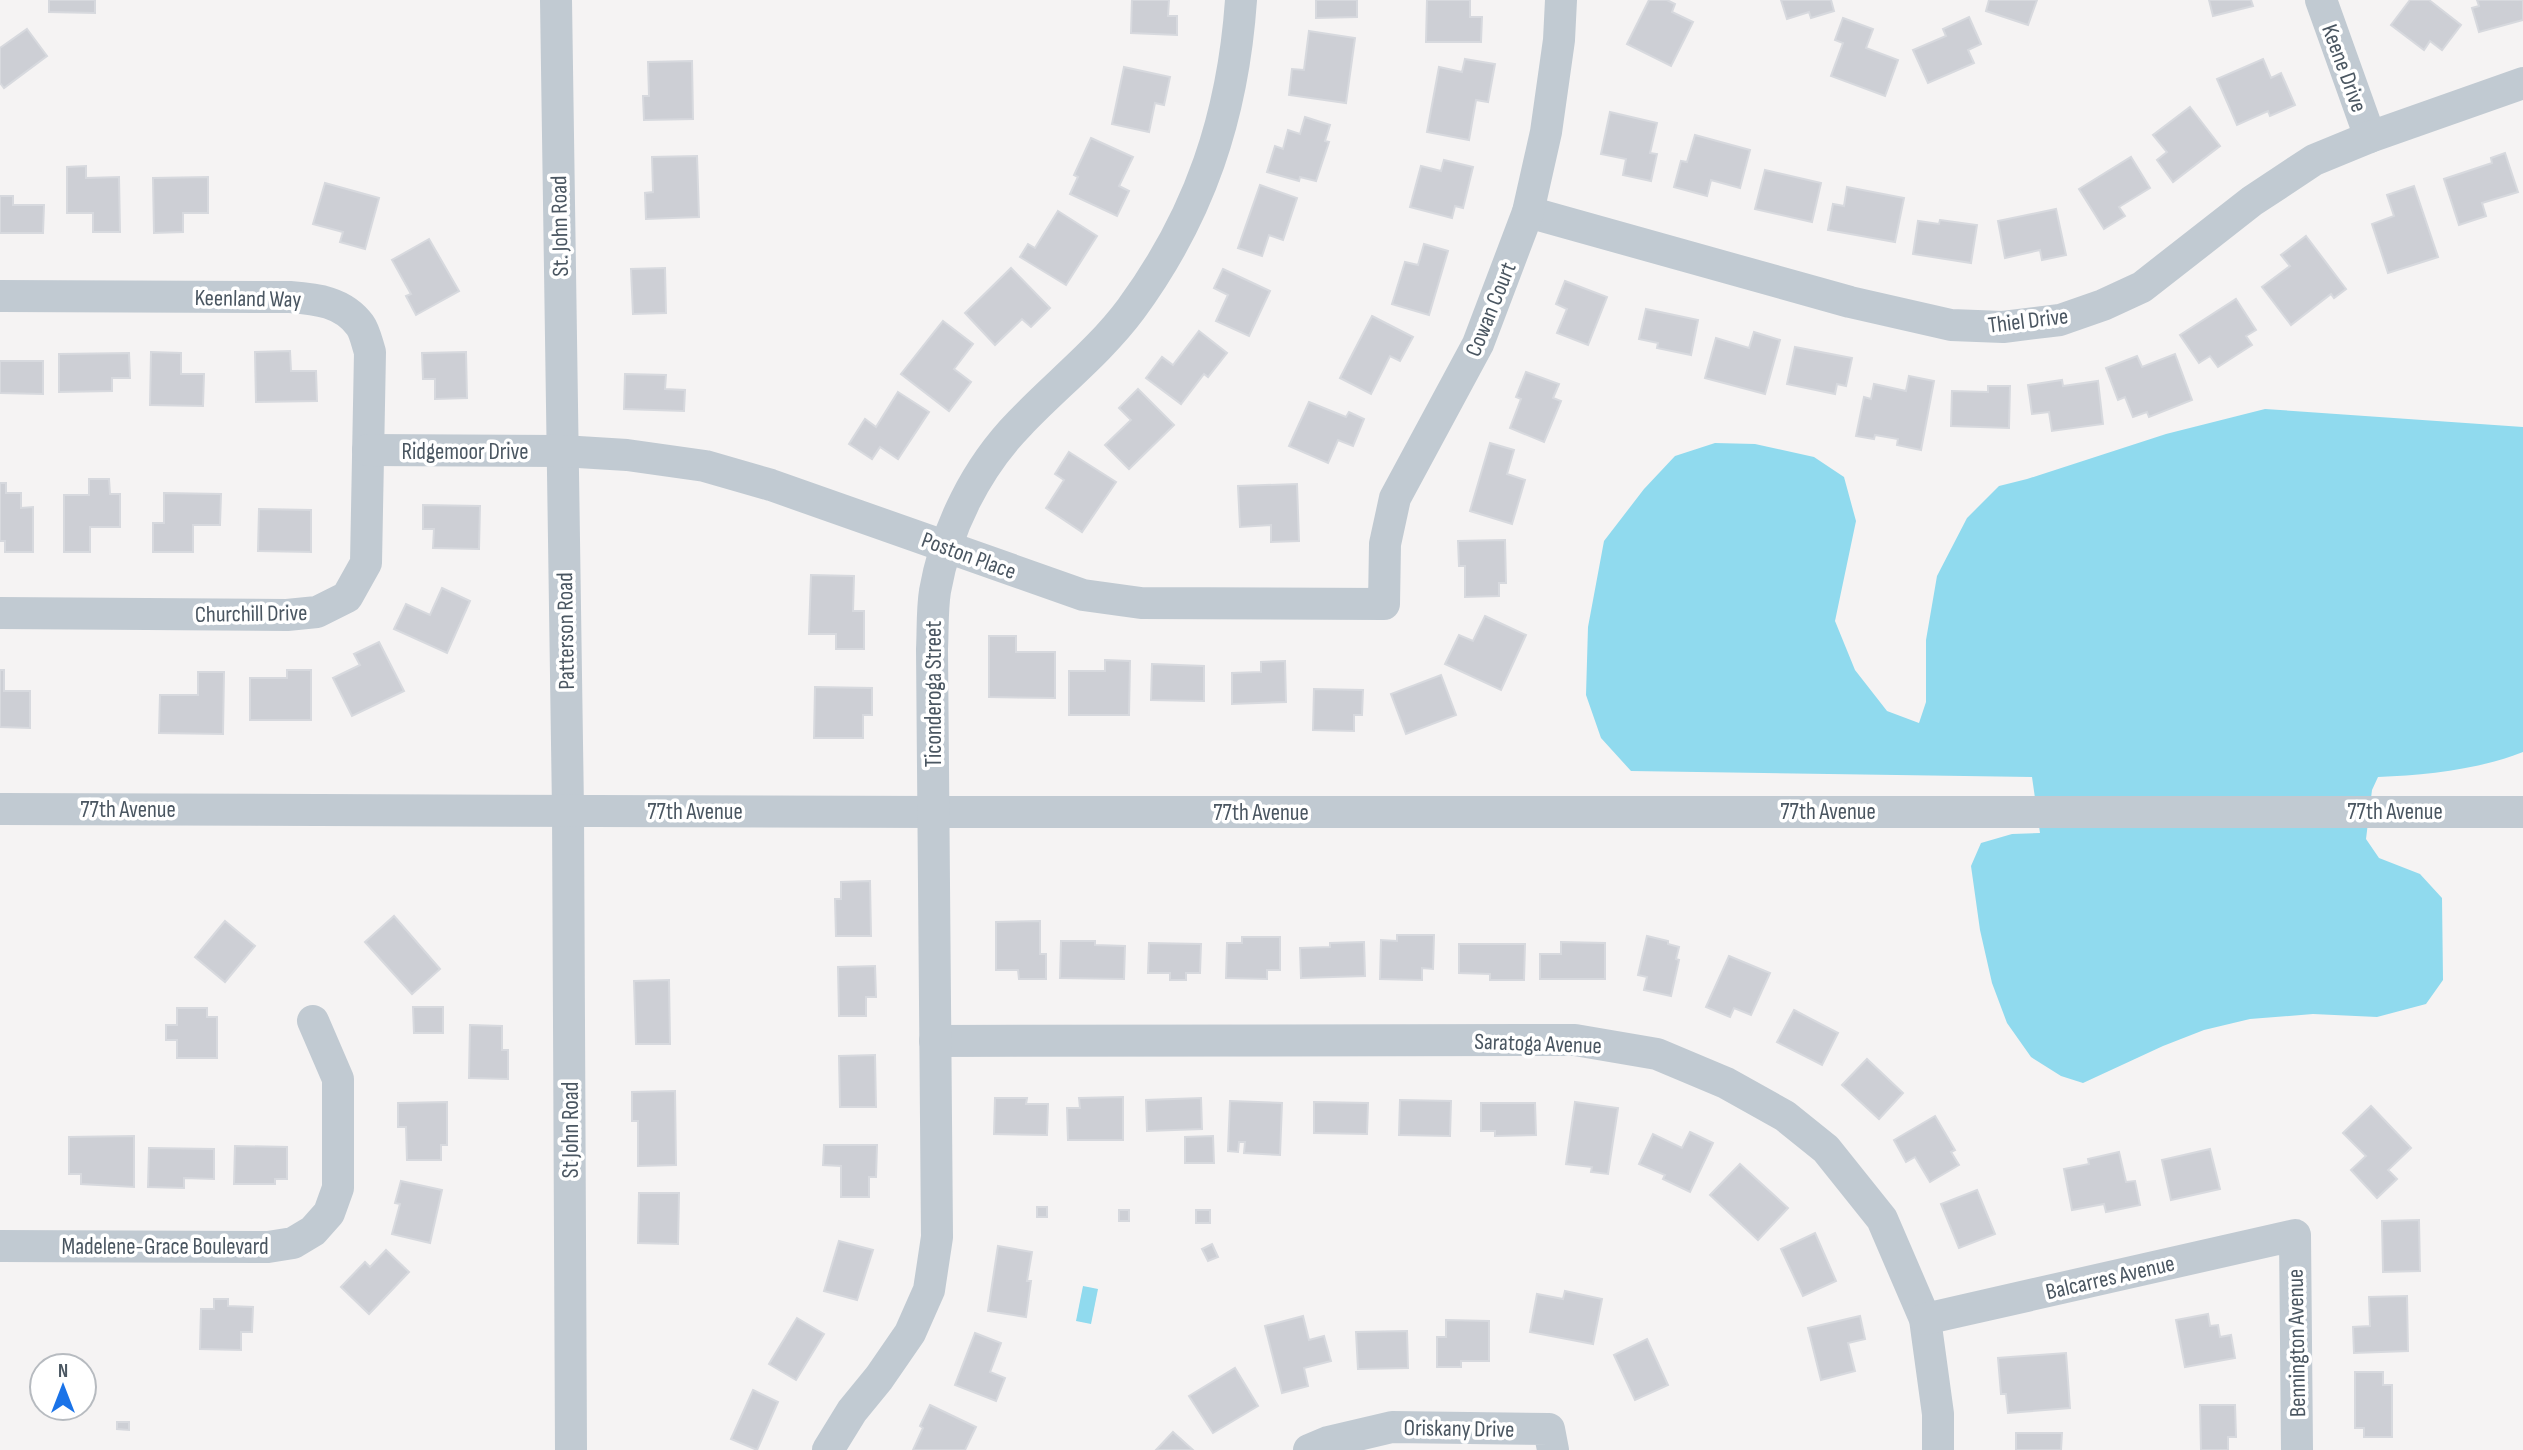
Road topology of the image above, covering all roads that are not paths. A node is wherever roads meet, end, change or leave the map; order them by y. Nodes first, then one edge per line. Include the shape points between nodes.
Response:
1 (556, 0) edge
2 (1241, 0) edge
3 (1561, 0) edge
4 (2321, 0) edge
5 (2523, 83) edge
6 (2370, 137) junction
7 (1528, 212) junction
8 (0, 296) edge
9 (368, 450) junction
10 (562, 451) junction
11 (946, 547) junction
12 (1384, 604) joint
13 (0, 613) edge
14 (0, 809) edge
15 (568, 810) junction
16 (933, 812) junction
17 (2523, 812) edge
18 (313, 1021) dead end
19 (935, 1041) junction
20 (2295, 1235) joint
21 (0, 1246) edge
22 (1925, 1319) junction
23 (571, 1450) edge
24 (828, 1450) edge
25 (1309, 1450) edge
26 (1553, 1450) edge
27 (1938, 1450) edge
28 (2297, 1450) edge

1 - 10 street, St. John Road
2 - 11 street, Ticonderoga Street via 1225,118 1203,185 1165,256 1093,353 1018,424 990,459 964,503
3 - 7 street, Cowan Court via 1546,132
4 - 6 street, Keene Drive
5 - 6 street, Thiel Drive
6 - 7 street, Thiel Drive via 2314,160 2252,201 2142,287 2060,320 2003,327 1951,326 1850,302
7 - 12 street, Cowan Court via 1478,344 1395,498 1385,544
8 - 9 street, Keenland Way via 290,297 320,300 342,309 362,327 370,352
9 - 10 street, Ridgemoor Drive
9 - 13 street, Churchill Drive via 366,563 347,597 317,612
10 - 11 street, Poston Place via 705,466
10 - 15 street, Patterson Road
11 - 12 street, Poston Place via 1083,595 1141,603
11 - 16 street, Ticonderoga Street via 935,592 932,649
14 - 15 street, 77th Avenue
15 - 16 street, 77th Avenue
15 - 23 street, St John Road
16 - 17 street, 77th Avenue
16 - 19 street, Ticonderoga Street
18 - 21 street, Madelene-Grace Boulevard via 338,1079 340,1153 338,1188 329,1213 313,1231 293,1243 268,1247
19 - 22 street, Saratoga Avenue via 1575,1040 1657,1054 1726,1083 1785,1116 1826,1149 1882,1219
19 - 24 street, Ticonderoga Street via 937,1237 929,1290 910,1334
20 - 22 street, Balcarres Avenue
20 - 28 street, Bennington Avenue
22 - 27 street, Saratoga Avenue via 1938,1414
25 - 26 street, Oriskany Drive via 1392,1427 1549,1429

